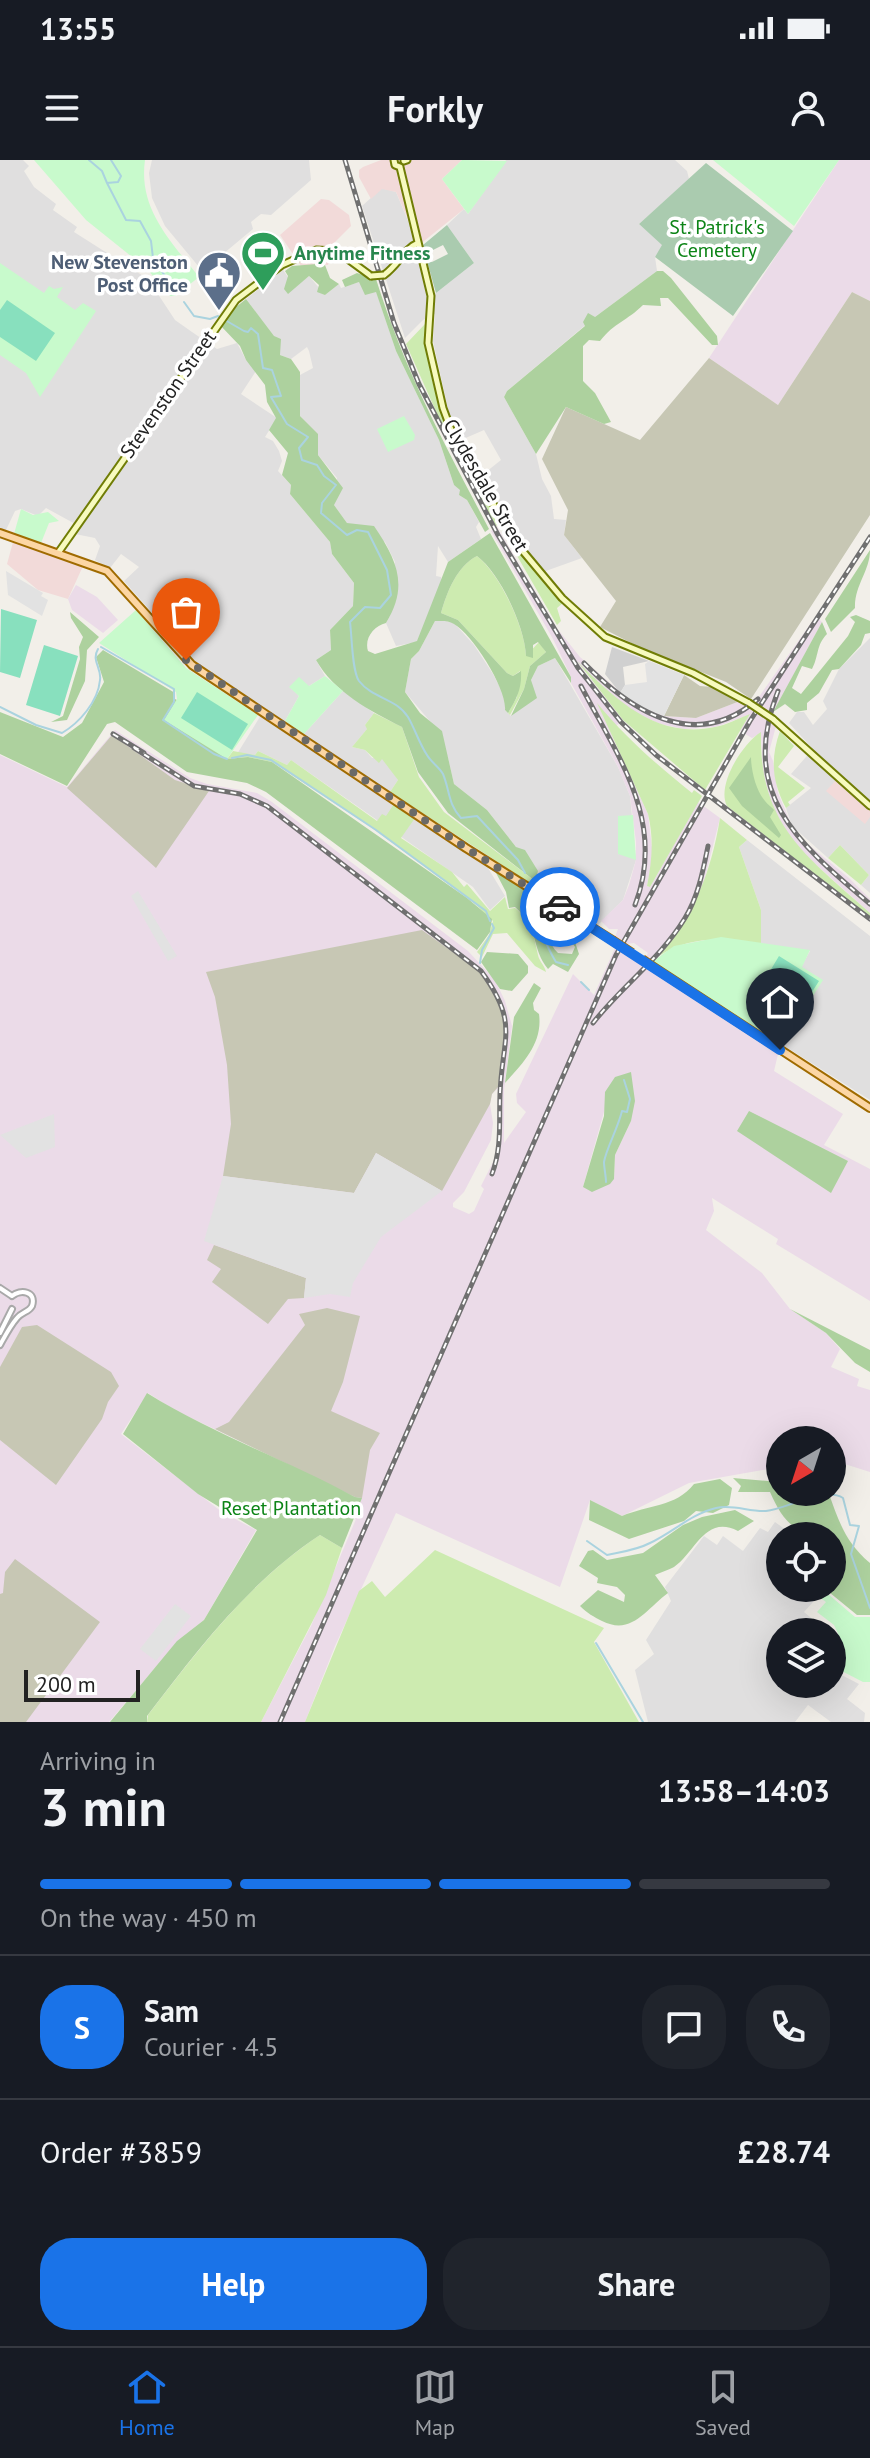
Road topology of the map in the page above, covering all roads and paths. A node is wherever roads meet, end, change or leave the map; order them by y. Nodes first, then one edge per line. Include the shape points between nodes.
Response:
1 (394, 160) edge
2 (404, 162) edge
3 (418, 243) junction
4 (0, 533) edge
5 (58, 553) junction
6 (870, 806) edge
7 (870, 1108) edge
8 (0, 1288) edge
9 (12, 1296) junction
10 (12, 1309) junction
11 (22, 1313) junction
12 (0, 1333) edge
13 (0, 1345) edge

1 - 2 main road via 395,165
2 - 3 main road, Clydesdale Street
3 - 5 main road, Stevenston Street, bridge via 384,275 371,276 337,251 309,251 236,300
3 - 6 main road, Clydesdale Street, bridge via 431,296 428,343 443,408 516,543 562,598 605,637 749,703
4 - 5 main road
5 - 7 main road, bridge via 112,574 204,674
8 - 9 street
9 - 10 street
9 - 11 street via 21,1291 31,1296 31,1307
10 - 11 street
10 - 12 street
11 - 13 street

